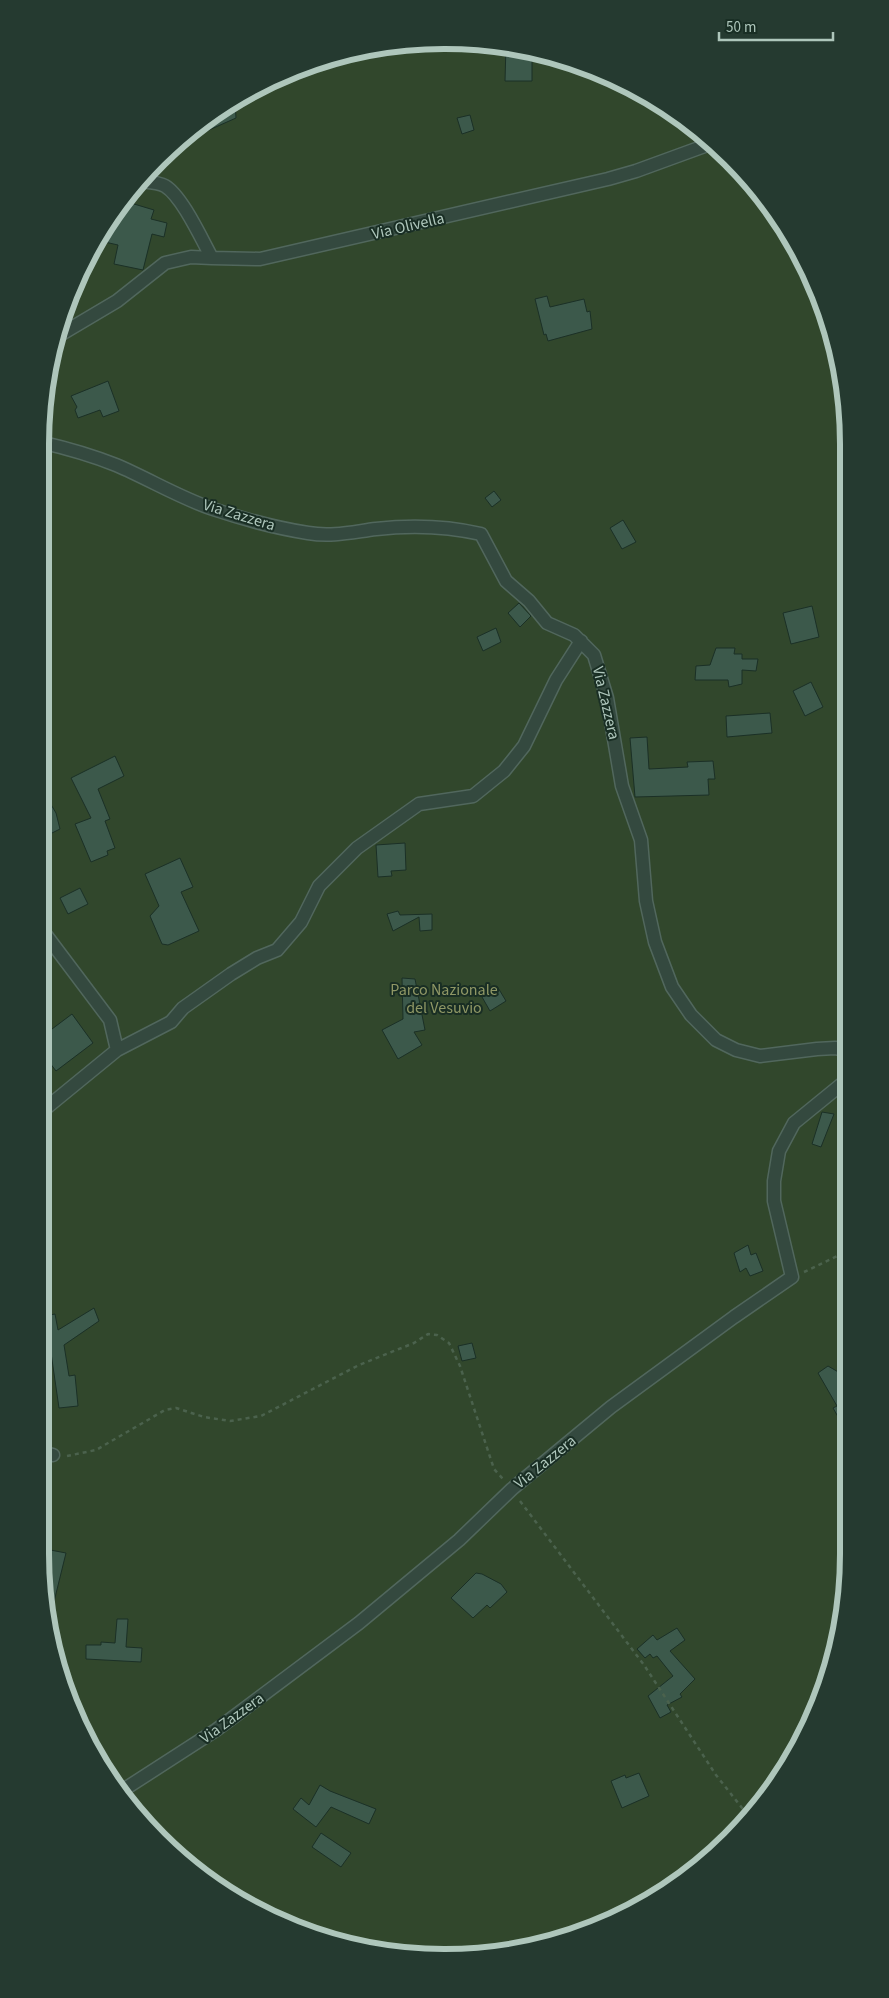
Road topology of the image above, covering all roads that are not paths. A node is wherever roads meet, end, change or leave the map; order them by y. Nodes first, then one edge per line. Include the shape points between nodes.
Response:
1 (704, 146) edge
2 (148, 183) edge
3 (212, 258) junction
4 (65, 332) edge
5 (49, 444) edge
6 (581, 641) junction
7 (49, 939) edge
8 (840, 1049) edge
9 (117, 1050) junction
10 (840, 1085) edge
11 (49, 1106) edge
12 (49, 1454) edge
13 (53, 1455) road end
14 (126, 1788) edge

1 - 3 street, Via Olivella via 626,174 444,218 260,259
2 - 3 street via 164,186 170,191 188,214
3 - 4 street, Via Olivella via 191,257 165,263 117,301
5 - 6 street, Via Zazzera via 117,466 212,508 278,527 338,536 376,529 427,526 451,527 481,534 506,581 547,623
6 - 8 street, Via Zazzera via 594,655 607,698 622,786 641,840 646,901 655,942 672,987 702,1028 736,1050 760,1056
6 - 9 street via 556,680 524,746 504,771 473,796 418,804 358,848 319,886 301,922 277,950 230,974 183,1008 171,1022
7 - 9 street via 110,1020
9 - 11 street
10 - 14 street, Via Zazzera via 794,1122 779,1151 774,1201 792,1277 611,1407 359,1624 216,1730
12 - 13 street

